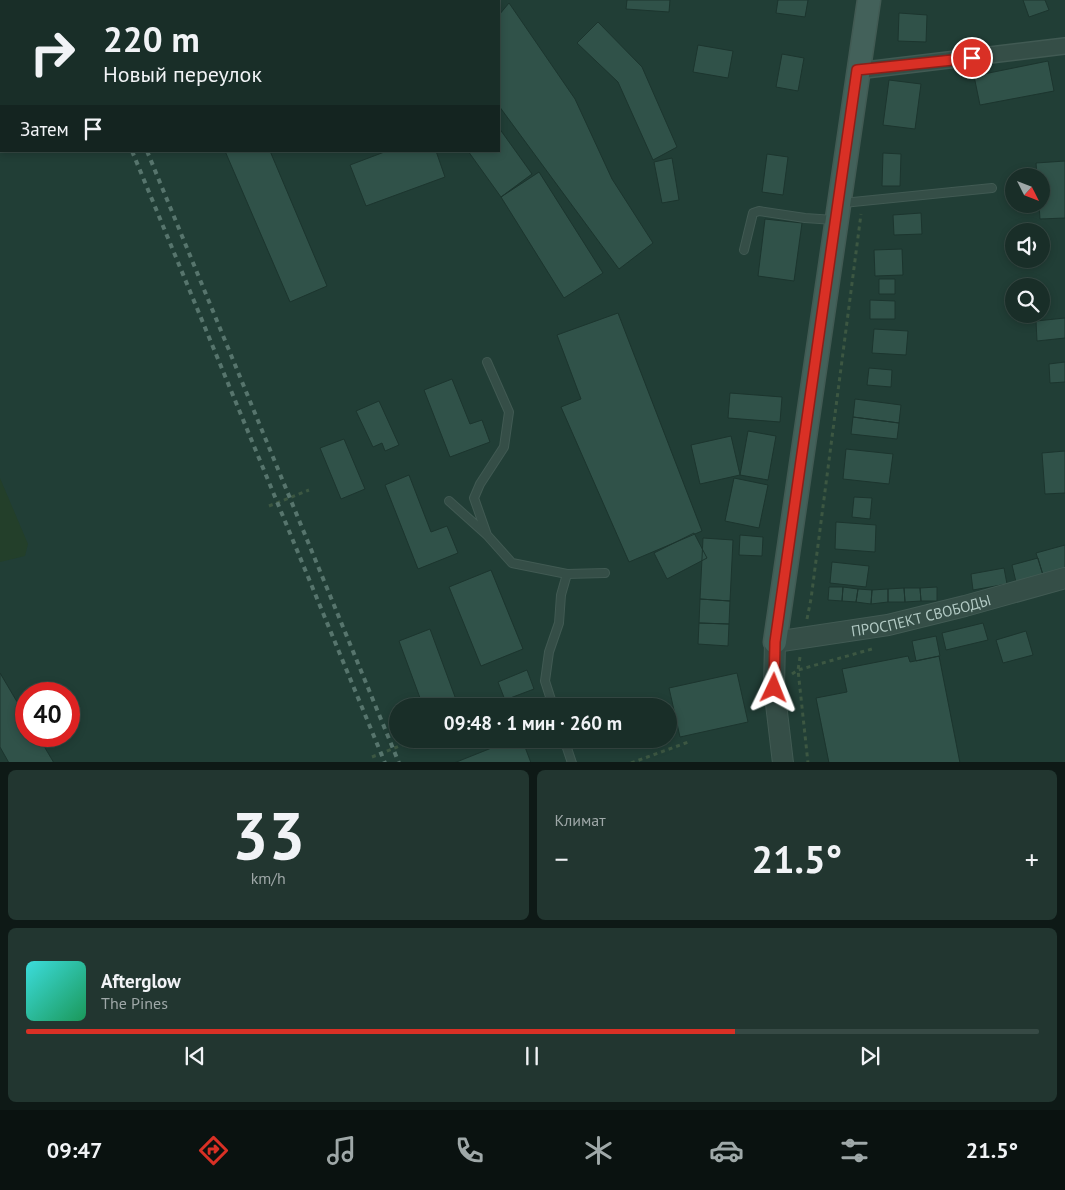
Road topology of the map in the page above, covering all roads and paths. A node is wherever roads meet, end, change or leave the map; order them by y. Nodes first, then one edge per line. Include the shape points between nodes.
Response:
1 (869, 0) edge
2 (1065, 46) edge
3 (857, 70) junction
4 (992, 188) dead end
5 (862, 200) junction
6 (837, 212) junction
7 (744, 250) dead end
8 (487, 362) dead end
9 (309, 490) dead end
10 (449, 501) dead end
11 (269, 506) dead end
12 (487, 535) junction
13 (605, 573) dead end
14 (567, 574) junction
15 (1065, 578) edge
16 (802, 638) junction
17 (775, 642) junction
18 (550, 698) edge
19 (691, 741) dead end
20 (394, 748) edge
21 (567, 748) edge
22 (372, 757) dead end
23 (572, 762) edge
24 (631, 762) edge
25 (783, 762) edge
26 (808, 762) edge

1 - 3 main road
2 - 3 street
3 - 6 main road
4 - 5 lane
5 - 6 lane
5 - 16 path via 811,599
6 - 7 lane via 805,218 759,211 753,214
6 - 17 main road
8 - 12 lane via 509,412 504,447 474,498
9 - 11 path
10 - 12 lane
12 - 14 lane via 512,563
13 - 14 lane
14 - 18 lane via 544,681
15 - 16 street, ПРОСПЕКТ СВОБОДЫ via 888,625
16 - 17 street, ПРОСПЕКТ СВОБОДЫ
16 - 26 path via 798,670
17 - 25 street via 774,688
19 - 24 path
20 - 22 path
21 - 23 lane

